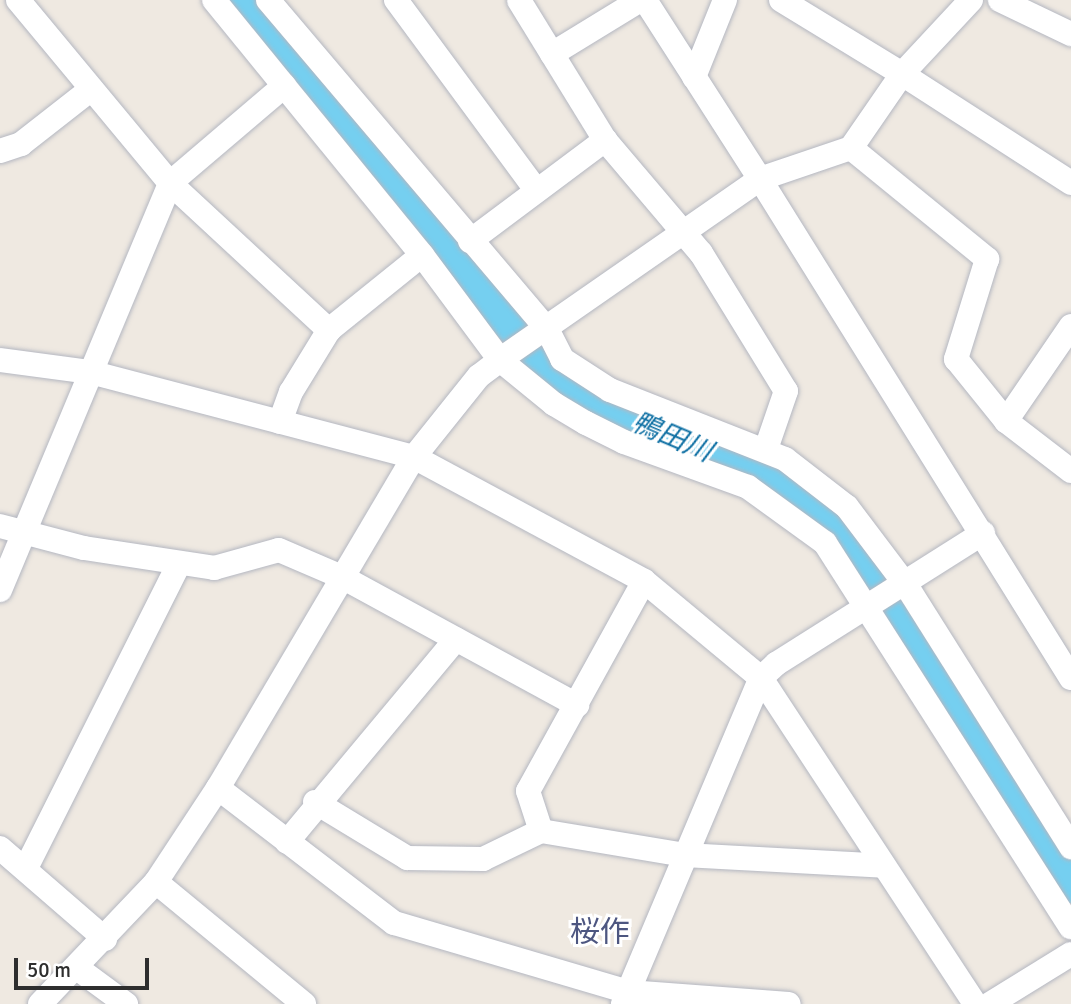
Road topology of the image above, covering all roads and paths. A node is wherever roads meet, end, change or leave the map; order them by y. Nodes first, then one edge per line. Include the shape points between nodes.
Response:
1 (18, 0) edge
2 (214, 0) edge
3 (268, 0) edge
4 (396, 0) edge
5 (519, 0) edge
6 (642, 0) edge
7 (725, 0) edge
8 (781, 0) edge
9 (971, 0) edge
10 (1000, 0) edge
11 (1071, 34) edge
12 (552, 54) junction
13 (902, 74) junction
14 (694, 77) junction
15 (284, 86) junction
16 (90, 90) junction
17 (605, 140) junction
18 (851, 148) junction
19 (0, 151) edge
20 (760, 179) junction
21 (170, 183) junction
22 (1071, 183) edge
23 (536, 190) junction
24 (682, 233) junction
25 (470, 241) junction
26 (422, 256) junction
27 (1071, 326) edge
28 (547, 329) junction
29 (329, 330) junction
30 (1064, 354) edge
31 (500, 359) junction
32 (0, 360) edge
33 (90, 372) junction
34 (1006, 421) junction
35 (280, 422) junction
36 (766, 449) junction
37 (414, 457) junction
38 (1071, 471) edge
39 (12, 529) edge
40 (983, 533) junction
41 (179, 564) junction
42 (342, 577) junction
43 (644, 581) junction
44 (902, 588) junction
45 (0, 590) edge
46 (870, 607) junction
47 (456, 639) junction
48 (1063, 647) edge
49 (761, 678) junction
50 (1071, 678) edge
51 (577, 705) junction
52 (218, 788) junction
53 (316, 802) junction
54 (541, 831) junction
55 (287, 842) junction
56 (0, 848) edge
57 (1071, 848) edge
58 (684, 855) junction
59 (884, 866) junction
60 (26, 867) junction
61 (156, 882) junction
62 (1071, 927) edge
63 (105, 939) junction
64 (1071, 954) edge
65 (77, 968) junction
66 (625, 998) edge
67 (40, 1004) edge
68 (126, 1004) edge
69 (304, 1004) edge
70 (789, 1004) edge
71 (975, 1004) edge
72 (990, 1004) edge

1 - 16 street
2 - 15 street
3 - 25 street
4 - 23 street
5 - 12 street
6 - 12 street
6 - 14 street
7 - 14 street
8 - 13 street
9 - 13 street
10 - 11 street
12 - 17 street
13 - 18 street
13 - 22 street
14 - 20 street
15 - 21 street
15 - 26 street
16 - 19 street via 21,144
16 - 21 street
17 - 23 street
17 - 24 street
18 - 20 street
18 - 34 street via 987,259 956,359
20 - 24 street
20 - 40 street
21 - 29 street
21 - 33 street
23 - 25 street
24 - 28 street
24 - 36 street via 701,253 786,391
25 - 28 street
26 - 29 street
26 - 31 street
27 - 30 street
28 - 31 street
28 - 36 street via 562,359 610,390
29 - 35 street via 291,392
30 - 34 street
31 - 37 street via 479,376
31 - 46 street via 554,404 586,423 773,501 825,542
32 - 33 street
33 - 35 street
33 - 39 street
34 - 38 street
35 - 37 street
36 - 44 street via 847,507
37 - 42 street
37 - 43 street
39 - 41 street via 84,548
39 - 45 street
40 - 44 street
40 - 48 street
41 - 42 street via 214,568 279,550
41 - 60 street
42 - 47 street
42 - 52 street
43 - 49 street
43 - 51 street
44 - 46 street
44 - 57 street
46 - 49 street via 776,664
46 - 62 street
47 - 51 street
47 - 53 street
48 - 50 street
49 - 58 street
49 - 59 street
51 - 54 street via 528,792
52 - 55 street
52 - 61 street
53 - 54 street via 407,858 483,859
53 - 55 street
54 - 58 street
55 - 66 street via 394,923
56 - 60 street
58 - 59 street
58 - 66 street
59 - 71 street
60 - 63 street
61 - 63 street
61 - 69 street
63 - 65 street
64 - 72 street
65 - 67 street
65 - 68 street
66 - 70 street

